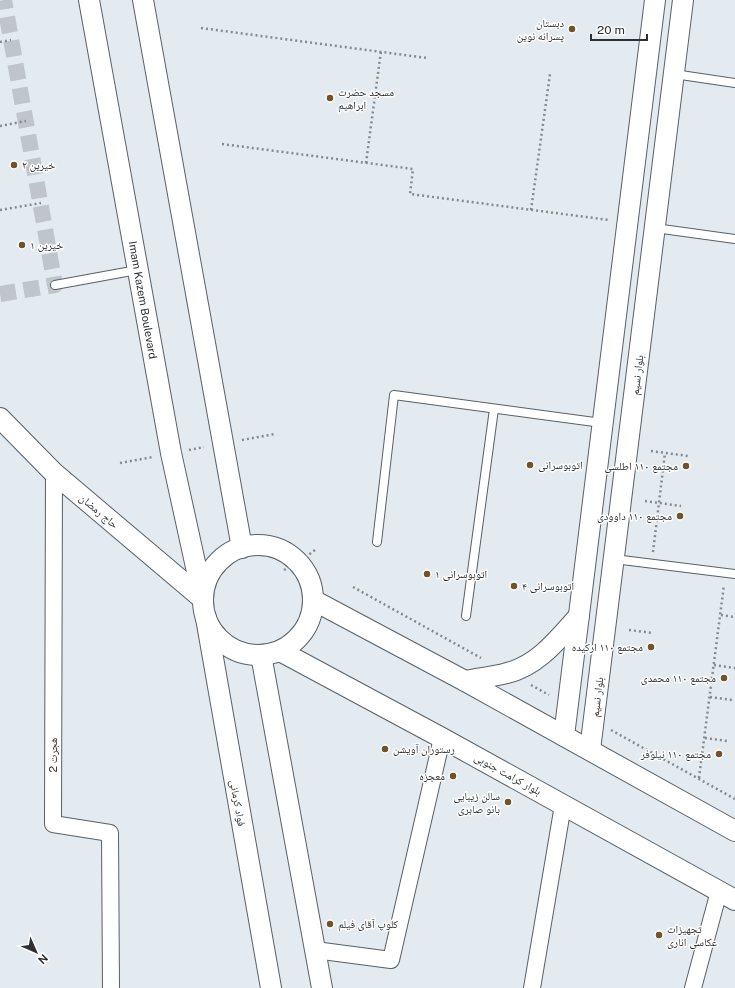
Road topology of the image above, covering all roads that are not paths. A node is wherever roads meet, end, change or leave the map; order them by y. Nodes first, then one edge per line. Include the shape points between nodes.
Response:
1 (89, 0) edge
2 (143, 0) edge
3 (655, 0) edge
4 (683, 0) edge
5 (674, 74) junction
6 (735, 83) edge
7 (655, 228) junction
8 (735, 239) edge
9 (138, 270) junction
10 (55, 285) dead end
11 (494, 409) junction
12 (0, 418) edge
13 (602, 423) junction
14 (54, 473) junction
15 (377, 542) dead end
16 (242, 548) junction
17 (614, 559) junction
18 (735, 574) edge
19 (313, 600) junction
20 (204, 608) junction
21 (466, 616) dead end
22 (579, 616) junction
23 (574, 651) junction
24 (271, 653) junction
25 (602, 654) junction
26 (464, 681) junction
27 (564, 736) junction
28 (442, 738) junction
29 (590, 750) junction
30 (563, 805) junction
31 (735, 831) edge
32 (727, 896) edge
33 (315, 950) junction
34 (111, 988) edge
35 (271, 988) edge
36 (322, 988) edge
37 (532, 988) edge
38 (693, 988) edge

1 - 9 street, Imam Kazem Boulevard
2 - 16 street
3 - 13 street
4 - 5 street, بلوار نسیم
5 - 6 lane
5 - 7 street, بلوار نسیم
7 - 8 lane
7 - 17 street, بلوار نسیم
9 - 10 lane
9 - 20 street, Imam Kazem Boulevard via 171,453
11 - 13 lane
11 - 15 lane via 394,395
11 - 21 lane
12 - 14 street, حاج رمضان
13 - 22 street
14 - 20 street, حاج رمضان
14 - 34 street, هجرت 2 via 53,824 110,833
16 - 19 street via 272,548 289,555 291,566 309,580
16 - 20 street via 232,552 214,567 208,577
17 - 18 lane
17 - 25 street, بلوار نسیم
19 - 24 street via 312,612 300,635 291,644
19 - 26 street
20 - 24 street via 211,628 227,646 249,655
20 - 35 street, فواد کرمانی
22 - 23 street
22 - 26 street via 548,650 525,667 508,673
23 - 25 street via 577,661 587,666 597,664
23 - 27 street
24 - 28 street, بلوار کرامت جنوبی
24 - 33 street
25 - 29 street, بلوار نسیم
26 - 27 street
27 - 29 street
28 - 30 street, بلوار کرامت جنوبی
28 - 33 street via 391,960
29 - 31 street
30 - 32 street, بلوار کرامت جنوبی
30 - 37 street
32 - 38 street
33 - 36 street

